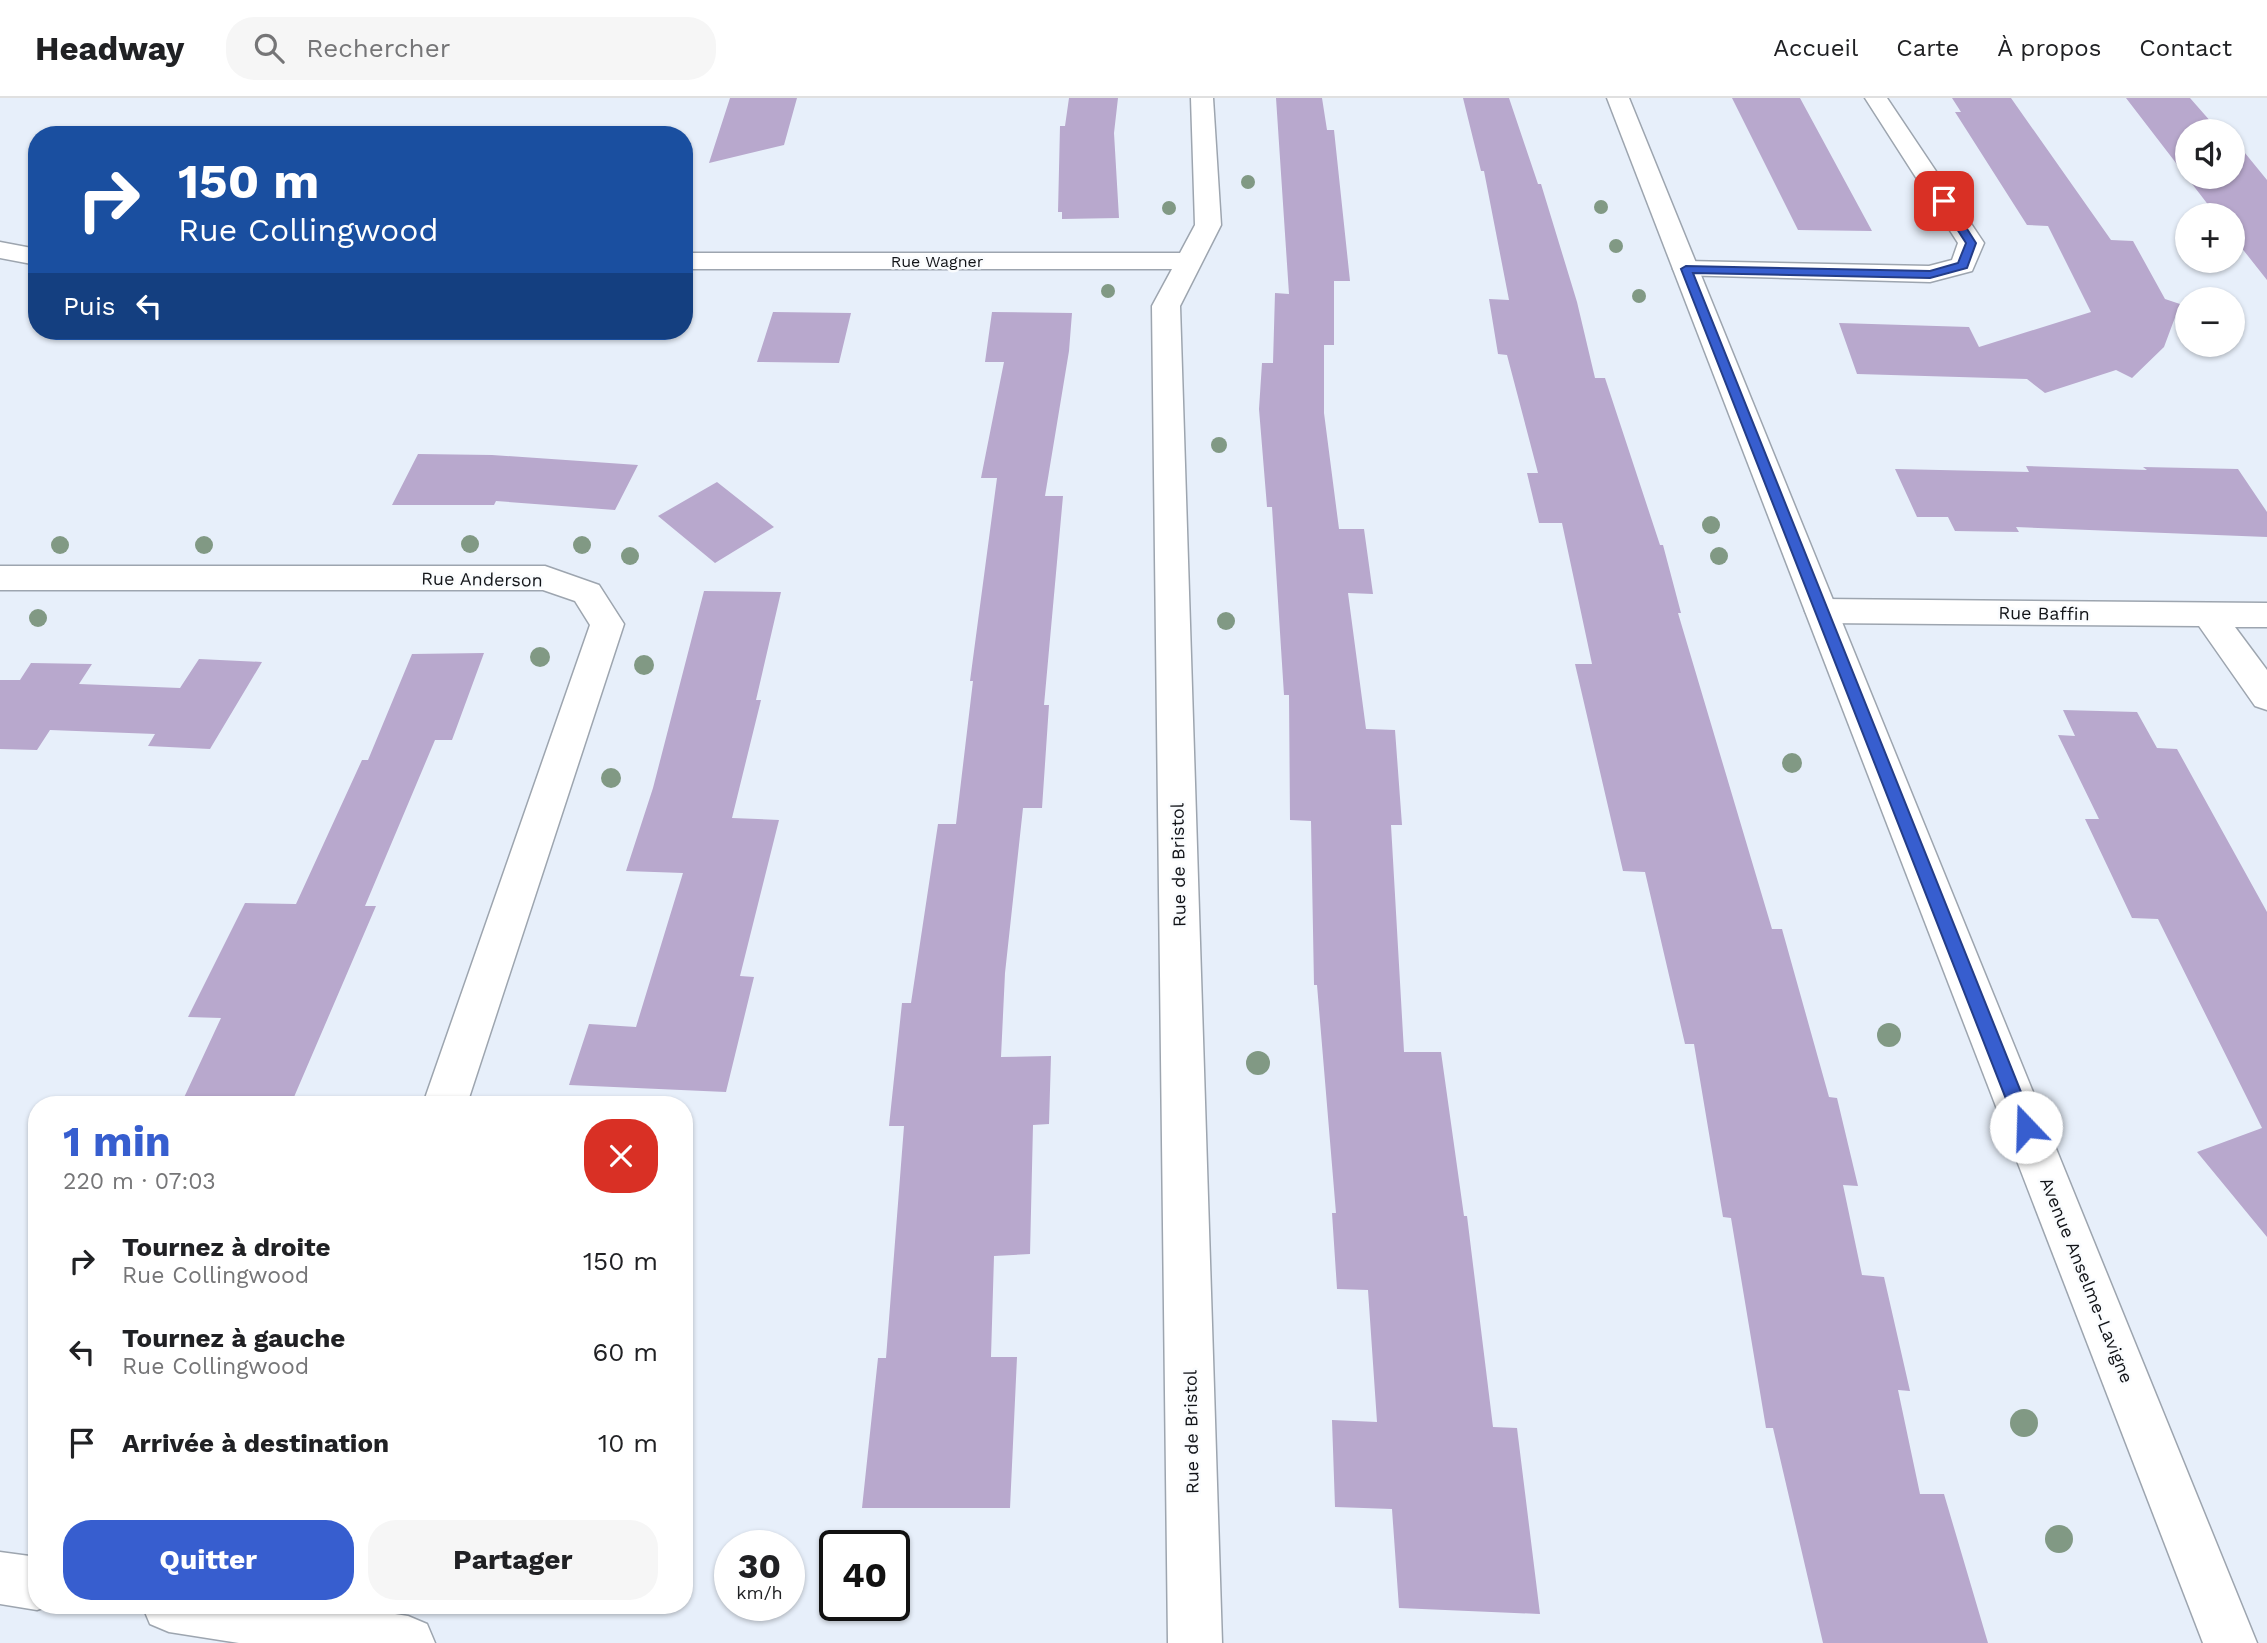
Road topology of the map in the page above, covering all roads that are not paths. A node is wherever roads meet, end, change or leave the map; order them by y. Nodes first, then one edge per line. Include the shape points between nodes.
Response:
1 (1202, 98) edge
2 (1618, 98) edge
3 (1876, 98) edge
4 (0, 250) edge
5 (28, 255) edge
6 (693, 261) edge
7 (1189, 261) junction
8 (1686, 269) junction
9 (0, 578) edge
10 (1822, 611) junction
11 (2209, 615) junction
12 (2267, 615) edge
13 (2267, 697) edge
14 (448, 1096) edge
15 (0, 1578) edge
16 (28, 1583) edge
17 (274, 1614) edge
18 (408, 1643) edge
19 (1195, 1643) edge
20 (2230, 1643) edge

1 - 7 street, Rue de Bristol via 1208,225
2 - 8 street, Avenue Anselme-Lavigne
3 - 8 street via 1971,243 1963,265 1930,274
4 - 5 street
6 - 7 street, Rue Wagner
7 - 19 street, Rue de Bristol via 1166,306
8 - 10 street, Avenue Anselme-Lavigne
9 - 14 street, Rue Anderson via 545,578 587,593 607,624
10 - 11 street, Rue Baffin
10 - 20 street, Avenue Anselme-Lavigne
11 - 12 street, Rue Baffin
11 - 13 street
15 - 16 street
17 - 18 street

